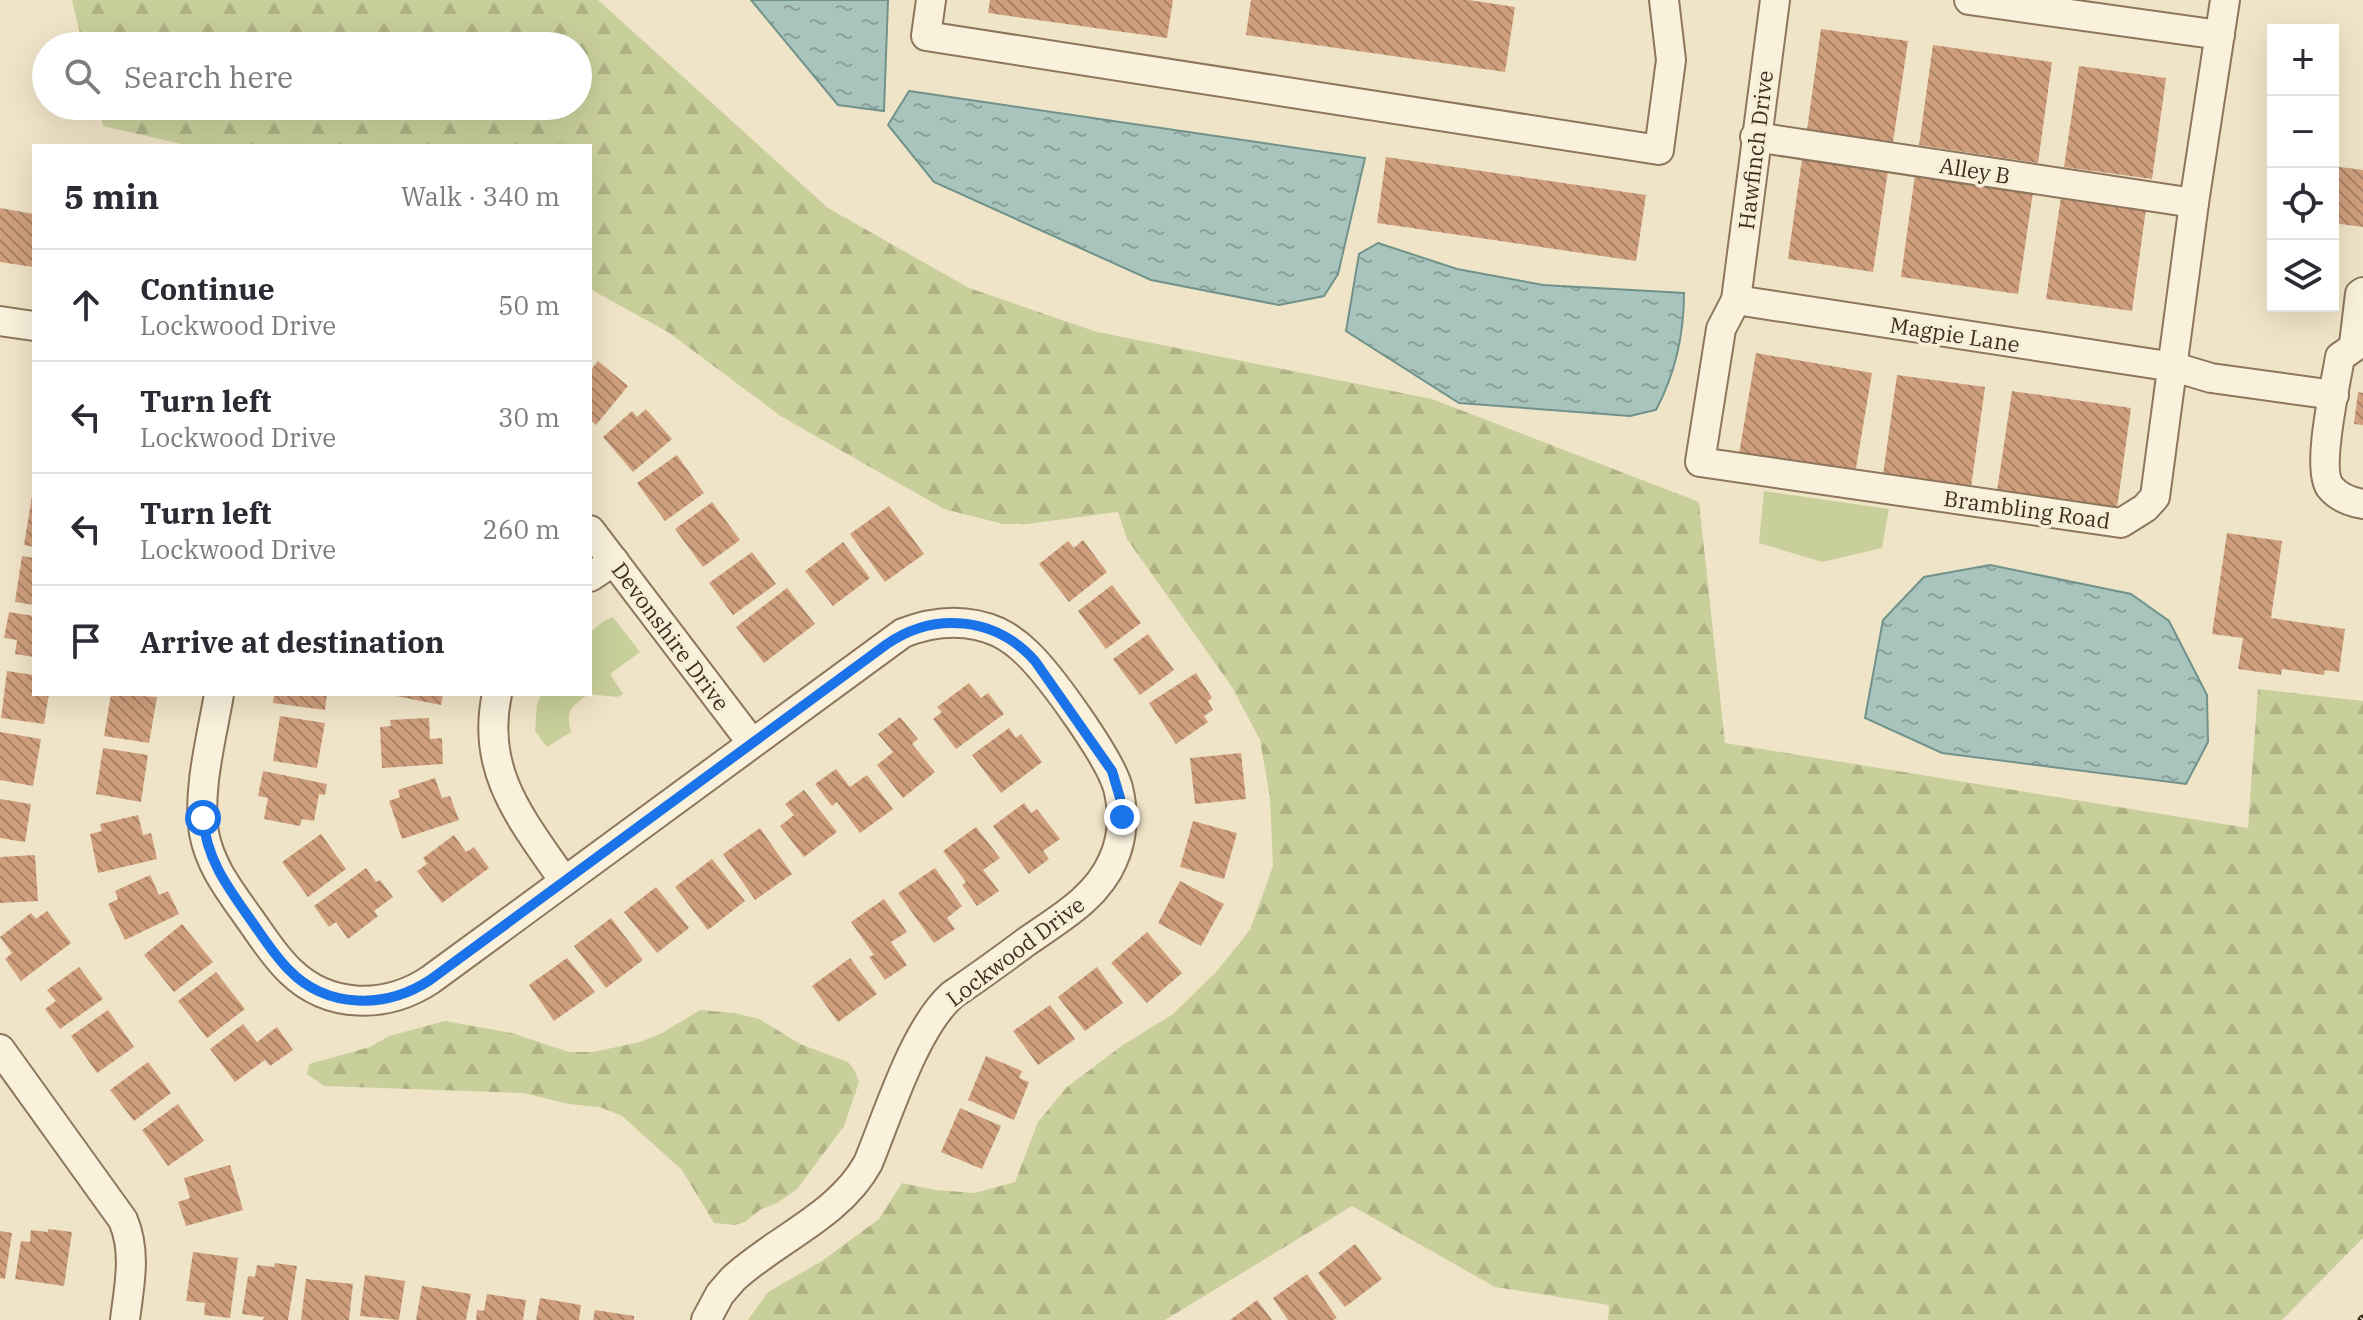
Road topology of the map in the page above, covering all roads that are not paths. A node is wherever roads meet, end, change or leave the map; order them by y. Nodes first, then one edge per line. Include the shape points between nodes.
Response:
1 (931, 0) edge
2 (1664, 0) edge
3 (1775, 0) edge
4 (1969, 0) edge
5 (2225, 0) edge
6 (2220, 35) junction
7 (1755, 137) junction
8 (2194, 203) junction
9 (2363, 292) edge
10 (1736, 300) junction
11 (0, 321) edge
12 (32, 326) edge
13 (2359, 342) edge
14 (2174, 367) junction
15 (2334, 395) junction
16 (2363, 504) edge
17 (592, 533) edge
18 (614, 561) junction
19 (592, 576) edge
20 (219, 696) edge
21 (497, 696) edge
22 (752, 743) junction
23 (564, 881) junction
24 (0, 1049) edge
25 (125, 1320) edge
26 (706, 1320) edge

1 - 2 street via 926,36 1659,150 1671,60
3 - 7 street, Hawfinch Drive
4 - 6 street
5 - 6 street, Brambling Road
6 - 8 street, Brambling Road
7 - 8 street, Alley B
7 - 10 street, Hawfinch Drive
8 - 14 street, Brambling Road
9 - 13 street
10 - 14 street, Magpie Lane
10 - 14 street, Brambling Road via 1721,329 1700,462 2121,523 2155,497
11 - 12 street
13 - 15 street via 2340,357
14 - 15 street, Magpie Lane via 2211,378
15 - 16 street via 2323,466 2326,478 2346,500
17 - 18 street, Devonshire Drive
18 - 19 street
18 - 22 street, Devonshire Drive
20 - 23 street, Lockwood Drive via 203,802 208,850 276,956 312,988 357,1001 405,994
21 - 23 street via 494,741 503,783
22 - 23 street, Lockwood Drive
22 - 26 street, Lockwood Drive via 903,633 940,623 979,626 1013,641 1041,668 1112,771 1122,826 1112,863 1090,894 952,995 932,1017 868,1163 849,1191 739,1274
24 - 25 street via 123,1220 132,1262

